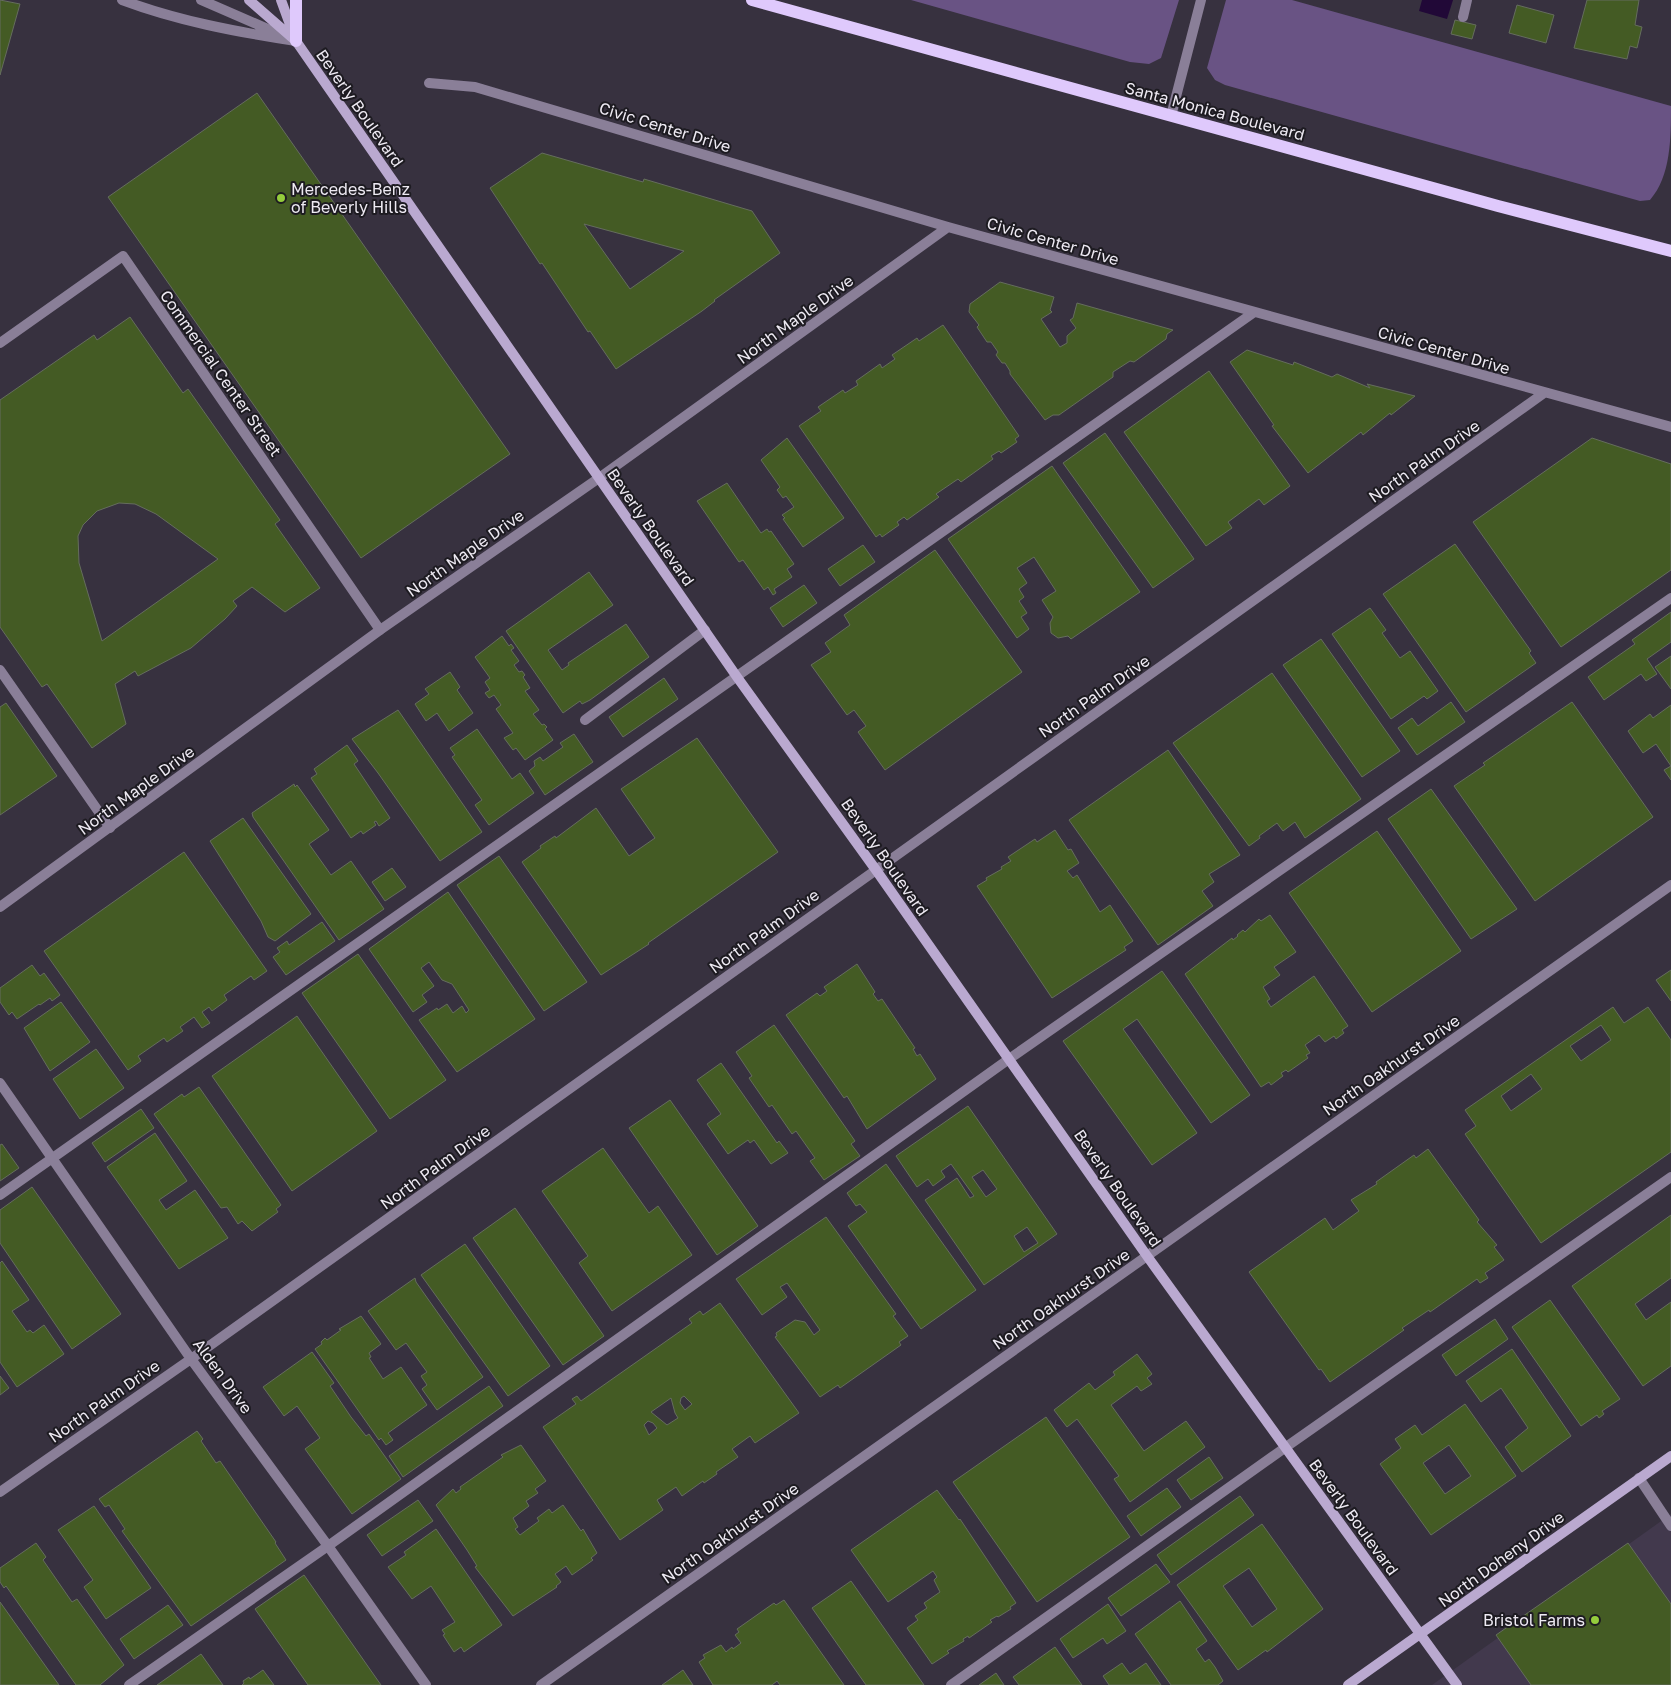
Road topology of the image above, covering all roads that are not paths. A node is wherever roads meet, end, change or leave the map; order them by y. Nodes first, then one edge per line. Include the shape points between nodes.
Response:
1 (122, 0) edge
2 (202, 0) edge
3 (249, 0) edge
4 (281, 0) edge
5 (296, 0) edge
6 (752, 0) edge
7 (1201, 0) edge
8 (1467, 0) edge
9 (1463, 17) dead end
10 (296, 41) junction
11 (429, 83) dead end
12 (1171, 116) junction
13 (948, 227) junction
14 (1670, 249) edge
15 (1253, 313) junction
16 (0, 343) edge
17 (1544, 393) junction
18 (1671, 427) edge
19 (599, 478) junction
20 (1671, 598) edge
21 (380, 630) junction
22 (705, 630) junction
23 (0, 670) edge
24 (737, 677) junction
25 (585, 720) dead end
26 (110, 828) junction
27 (876, 870) junction
28 (1671, 885) edge
29 (0, 907) edge
30 (1009, 1059) junction
31 (0, 1083) edge
32 (53, 1158) junction
33 (1671, 1177) edge
34 (0, 1195) edge
35 (1148, 1256) junction
36 (192, 1358) junction
37 (1286, 1447) junction
38 (1671, 1456) edge
39 (1639, 1478) junction
40 (0, 1492) edge
41 (1671, 1526) edge
42 (328, 1546) junction
43 (1421, 1635) junction
44 (129, 1685) edge
45 (426, 1685) edge
46 (541, 1685) edge
47 (951, 1685) edge
48 (1348, 1685) edge
49 (1457, 1685) edge

1 - 10 street via 216,28
2 - 10 street
3 - 10 main road, Beverly Boulevard
4 - 10 main road, Beverly Boulevard
5 - 10 main road
6 - 12 main road, Santa Monica Boulevard
7 - 12 street
8 - 9 street
10 - 19 main road, Beverly Boulevard
11 - 13 street, Civic Center Drive via 475,86
12 - 14 main road, Santa Monica Boulevard
13 - 15 street, Civic Center Drive
13 - 19 street, North Maple Drive
15 - 17 street, Civic Center Drive
15 - 24 street
16 - 21 street, Commercial Center Street via 123,256
17 - 18 street, Civic Center Drive
17 - 27 street, North Palm Drive
19 - 21 street, North Maple Drive
19 - 22 main road, Beverly Boulevard
20 - 30 street
21 - 26 street, North Maple Drive
22 - 24 main road, Beverly Boulevard
22 - 25 street
23 - 26 street
24 - 27 main road, Beverly Boulevard
24 - 32 street
26 - 29 street, North Maple Drive
27 - 30 main road, Beverly Boulevard
27 - 36 street, North Palm Drive
28 - 35 street, North Oakhurst Drive
30 - 35 main road, Beverly Boulevard
30 - 42 street
31 - 32 street, Alden Drive
32 - 34 street
32 - 36 street, Alden Drive
33 - 37 street
35 - 37 main road, Beverly Boulevard
35 - 46 street, North Oakhurst Drive
36 - 40 street, North Palm Drive
36 - 42 street, Alden Drive
37 - 43 main road, Beverly Boulevard
37 - 47 street
38 - 39 main road, North Doheny Drive
39 - 41 street
39 - 43 main road, North Doheny Drive
42 - 44 street
42 - 45 street, Alden Drive
43 - 48 main road, North Doheny Drive
43 - 49 main road, Beverly Boulevard

